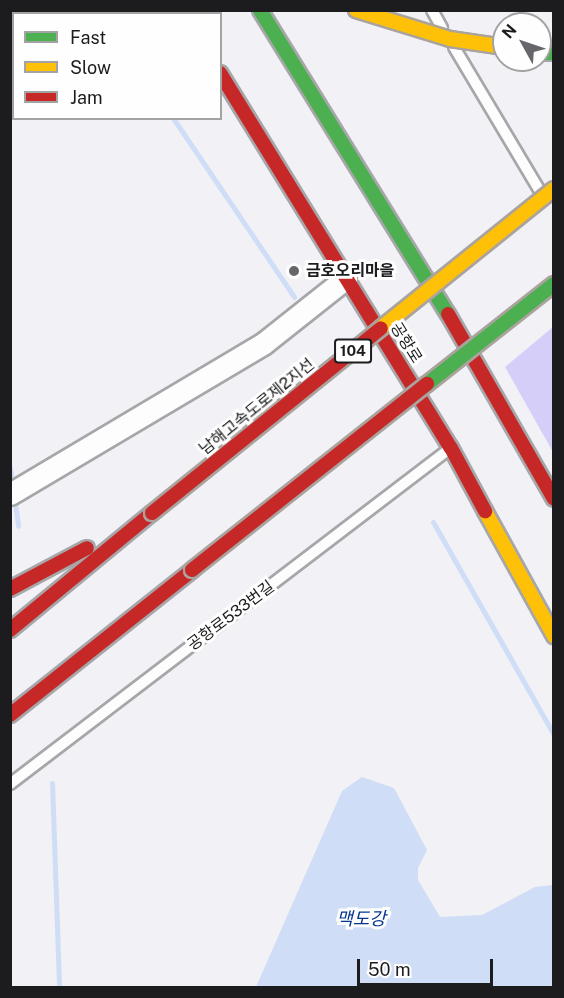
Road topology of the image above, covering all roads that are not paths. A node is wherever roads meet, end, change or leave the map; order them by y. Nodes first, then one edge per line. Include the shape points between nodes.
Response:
1 (260, 10) edge
2 (356, 10) edge
3 (432, 10) edge
4 (492, 45) edge
5 (222, 76) edge
6 (547, 190) edge
7 (346, 278) junction
8 (554, 284) edge
9 (451, 448) junction
10 (14, 492) edge
11 (554, 499) edge
12 (152, 513) junction
13 (10, 589) edge
14 (10, 630) edge
15 (554, 636) edge
16 (10, 714) edge
17 (10, 784) edge

1 - 11 main road via 482,368
2 - 4 main road, bridge via 450,39
3 - 6 lane
5 - 7 main road, 공항로
6 - 12 main road, 남해고속도로제2지선 / 104, bridge
7 - 9 main road, 공항로
7 - 10 street via 264,343
8 - 16 main road, bridge
9 - 15 main road, 공항로
9 - 17 lane, 공항로533번길
12 - 13 main road
12 - 14 main road, 남해고속도로제2지선 / 104

